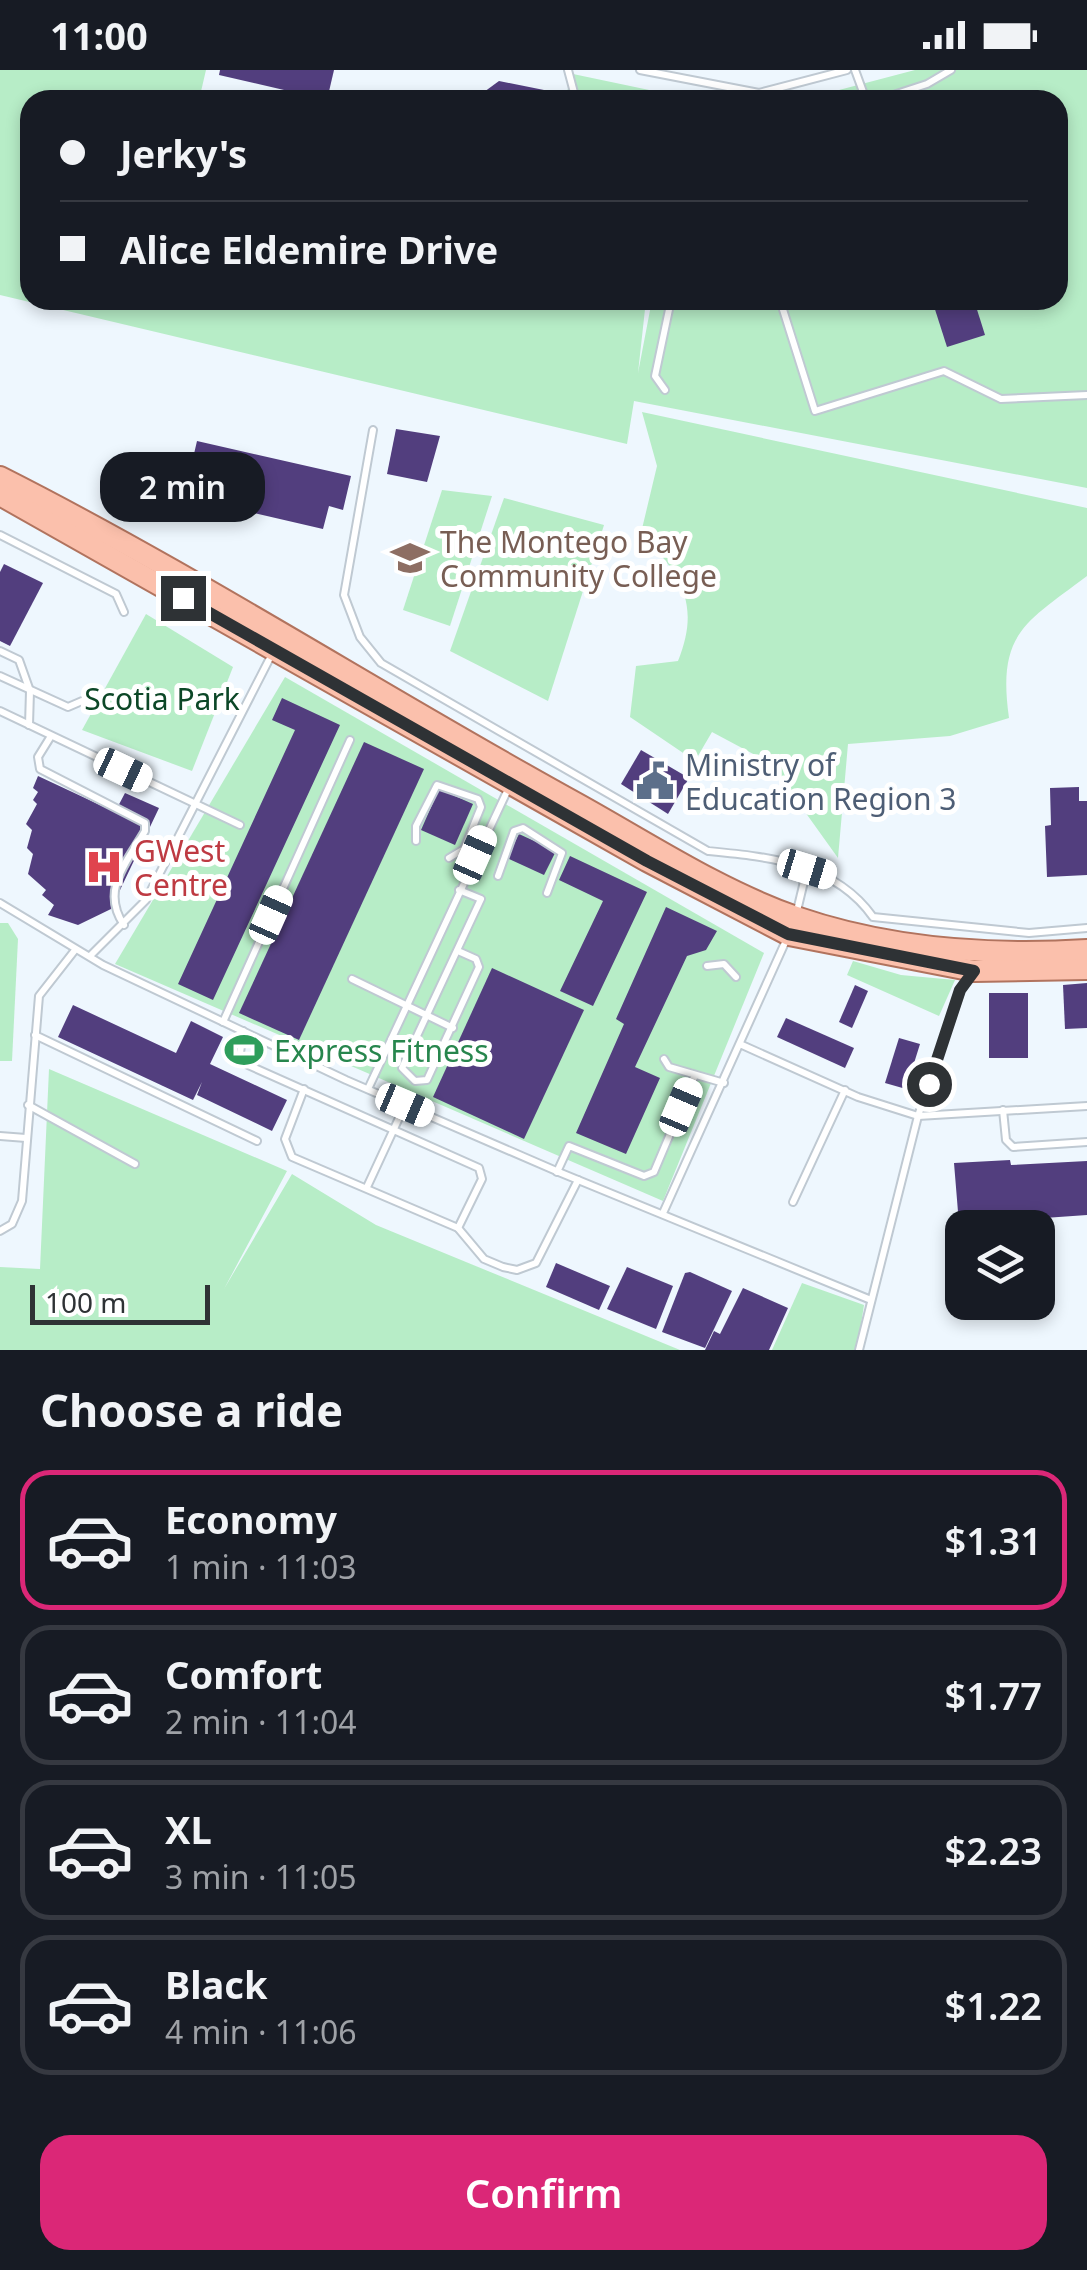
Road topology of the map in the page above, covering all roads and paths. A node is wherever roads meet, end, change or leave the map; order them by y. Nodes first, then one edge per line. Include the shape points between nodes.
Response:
1 (640, 70) edge
2 (848, 70) edge
3 (951, 70) edge
4 (794, 87) junction
5 (733, 90) edge
6 (763, 90) edge
7 (794, 90) edge
8 (909, 90) edge
9 (669, 310) edge
10 (783, 310) edge
11 (664, 390) dead end
12 (1087, 395) edge
13 (373, 430) dead end
14 (0, 478) edge
15 (0, 496) edge
16 (0, 535) edge
17 (124, 612) dead end
18 (0, 651) edge
19 (274, 651) junction
20 (0, 676) edge
21 (30, 691) junction
22 (82, 701) dead end
23 (0, 711) edge
24 (28, 725) junction
25 (52, 736) junction
26 (350, 740) dead end
27 (510, 784) junction
28 (195, 803) junction
29 (240, 825) dead end
30 (416, 841) dead end
31 (450, 858) dead end
32 (807, 869) junction
33 (498, 876) dead end
34 (459, 890) junction
35 (547, 892) dead end
36 (0, 903) edge
37 (124, 926) junction
38 (792, 926) junction
39 (1087, 928) edge
40 (75, 950) junction
41 (1087, 950) edge
42 (458, 951) junction
43 (90, 956) junction
44 (707, 966) dead end
45 (1087, 969) edge
46 (974, 971) junction
47 (736, 976) dead end
48 (352, 979) dead end
49 (406, 1005) junction
50 (428, 1016) junction
51 (223, 1022) junction
52 (452, 1028) junction
53 (243, 1031) junction
54 (35, 1035) junction
55 (742, 1045) junction
56 (664, 1058) dead end
57 (695, 1075) junction
58 (724, 1082) junction
59 (304, 1089) junction
60 (368, 1090) junction
61 (844, 1090) junction
62 (28, 1105) junction
63 (405, 1105) junction
64 (1085, 1107) edge
65 (1003, 1110) junction
66 (918, 1116) junction
67 (394, 1128) junction
68 (0, 1136) edge
69 (26, 1138) junction
70 (257, 1141) dead end
71 (1087, 1142) edge
72 (135, 1164) dead end
73 (557, 1172) junction
74 (578, 1180) junction
75 (367, 1187) junction
76 (794, 1202) dead end
77 (663, 1213) junction
78 (458, 1228) junction
79 (0, 1232) edge
80 (871, 1300) junction
81 (859, 1350) edge

1 - 5 lane
2 - 4 lane
3 - 8 lane
4 - 6 lane
4 - 7 lane
9 - 11 lane via 655,376
10 - 12 lane via 815,411 944,371 1001,399
13 - 32 lane via 344,596 360,637 380,663 708,851
14 - 38 main road
15 - 19 main road
16 - 17 lane via 116,594
18 - 21 lane via 19,660
19 - 27 main road
19 - 28 lane
20 - 21 lane
21 - 22 lane via 68,707
21 - 24 lane
23 - 24 lane
24 - 25 lane
25 - 28 lane
25 - 37 lane via 38,757 40,769 145,823 115,884 113,901
26 - 51 lane
27 - 34 lane
27 - 38 main road
28 - 29 lane
28 - 37 lane via 167,863
30 - 31 lane via 436,784 478,800 464,849
32 - 38 lane
32 - 39 lane via 858,895 873,917 1029,933
33 - 35 lane via 514,831 522,828 562,853
34 - 42 lane via 481,899
34 - 49 lane
36 - 40 lane
37 - 43 lane
38 - 41 main road via 968,952
38 - 46 main road
38 - 55 lane
40 - 43 lane
40 - 54 lane via 39,996
42 - 50 lane
42 - 52 lane via 476,959 479,968
43 - 51 lane
44 - 47 lane via 724,964
45 - 46 main road
46 - 66 lane via 960,990
48 - 49 lane
49 - 50 lane
49 - 60 lane
50 - 52 lane
50 - 52 lane via 402,1068 410,1078 428,1080
51 - 53 lane
53 - 59 lane via 240,1053 248,1065
53 - 60 lane
54 - 62 lane
54 - 70 lane
55 - 58 lane
55 - 61 lane
56 - 57 lane via 669,1067
57 - 58 lane
57 - 73 lane via 654,1172 644,1176 569,1146
58 - 77 lane
59 - 67 lane
59 - 75 lane via 284,1139 292,1157
60 - 63 lane
61 - 66 lane
61 - 76 lane
62 - 69 lane
62 - 72 lane
63 - 67 lane
63 - 73 lane
64 - 65 lane
65 - 66 lane
65 - 71 lane via 1013,1147
66 - 80 lane
67 - 75 lane
67 - 78 lane via 480,1168 482,1180
68 - 69 lane
69 - 79 lane via 22,1202
73 - 74 lane
74 - 77 lane
74 - 78 lane via 544,1252 527,1268 484,1258
75 - 78 lane
77 - 80 lane
80 - 81 lane

